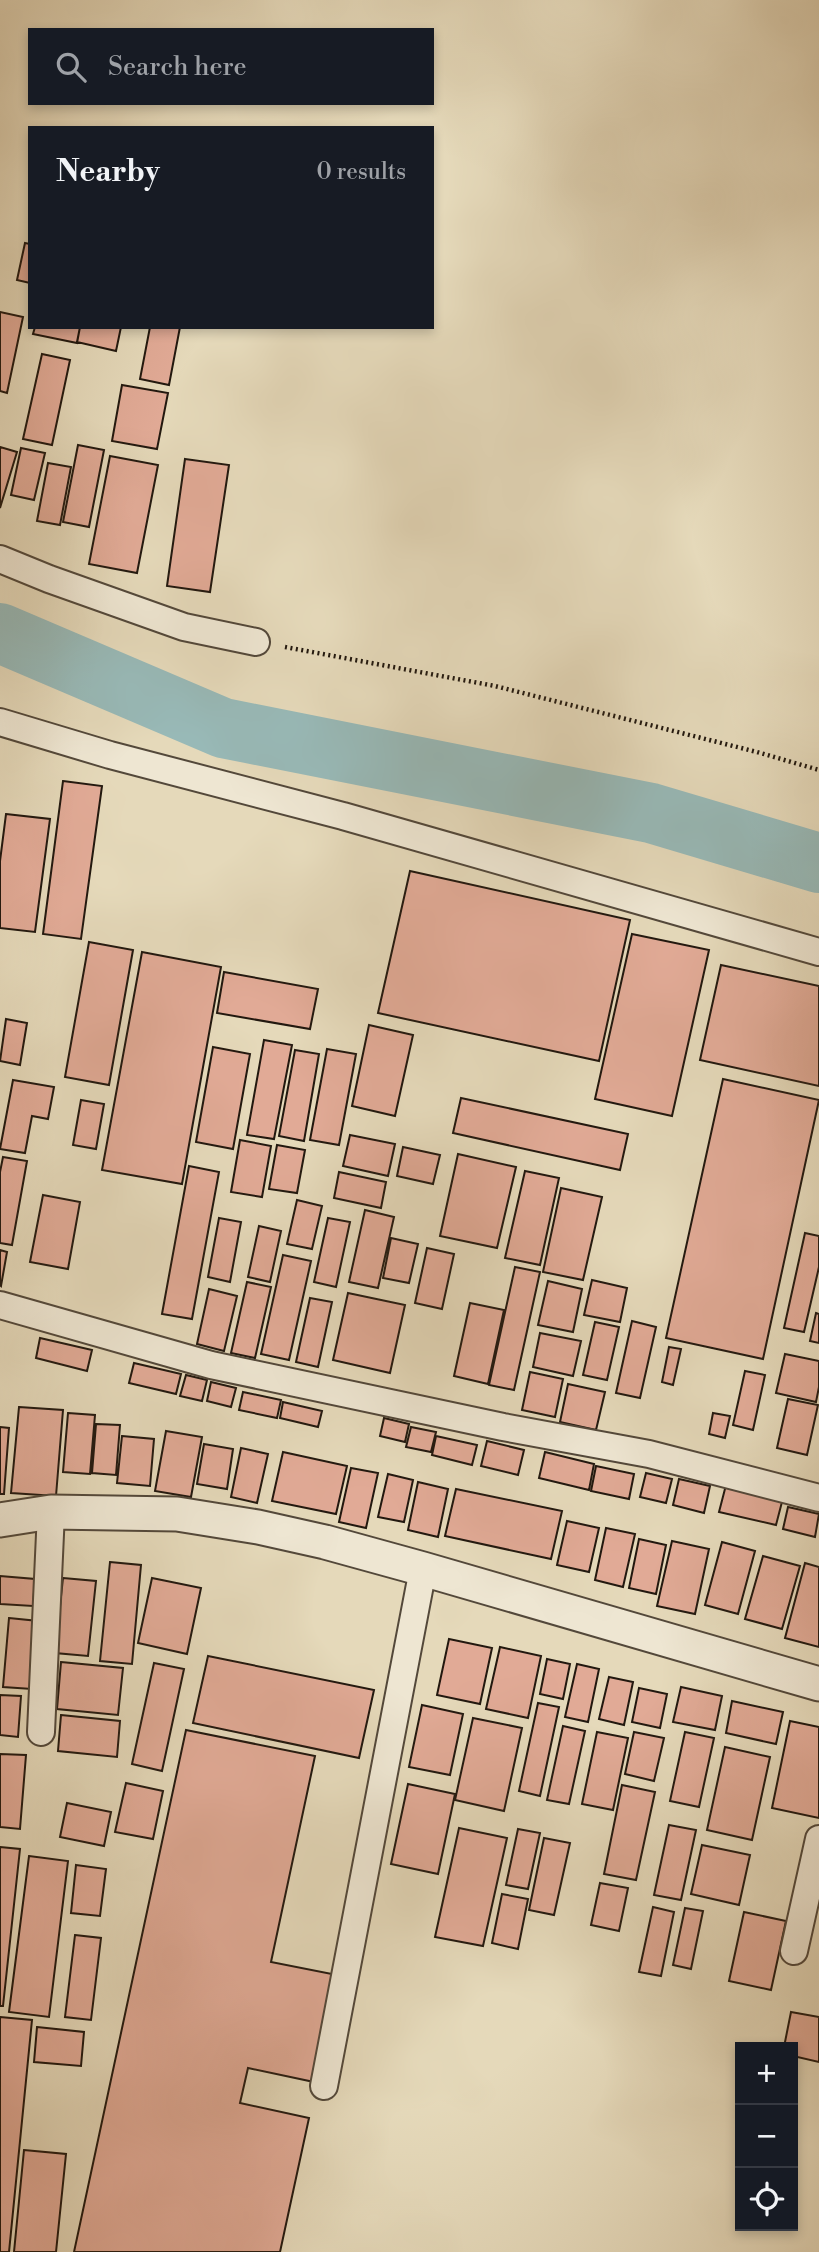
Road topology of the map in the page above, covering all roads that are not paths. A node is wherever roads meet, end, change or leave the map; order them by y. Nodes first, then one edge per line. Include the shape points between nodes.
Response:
1 (0, 559) edge
2 (256, 642) road end
3 (0, 722) edge
4 (819, 952) edge
5 (0, 1305) edge
6 (819, 1498) edge
7 (51, 1512) junction
8 (0, 1520) edge
9 (423, 1569) junction
10 (819, 1684) edge
11 (41, 1732) dead end
12 (819, 1839) edge
13 (794, 1951) dead end
14 (324, 2086) dead end

1 - 2 street via 184,627
3 - 4 street
5 - 6 street via 211,1364 649,1454
7 - 8 street
7 - 9 street via 177,1514 325,1542
7 - 11 street
9 - 10 street
9 - 14 street
12 - 13 street

